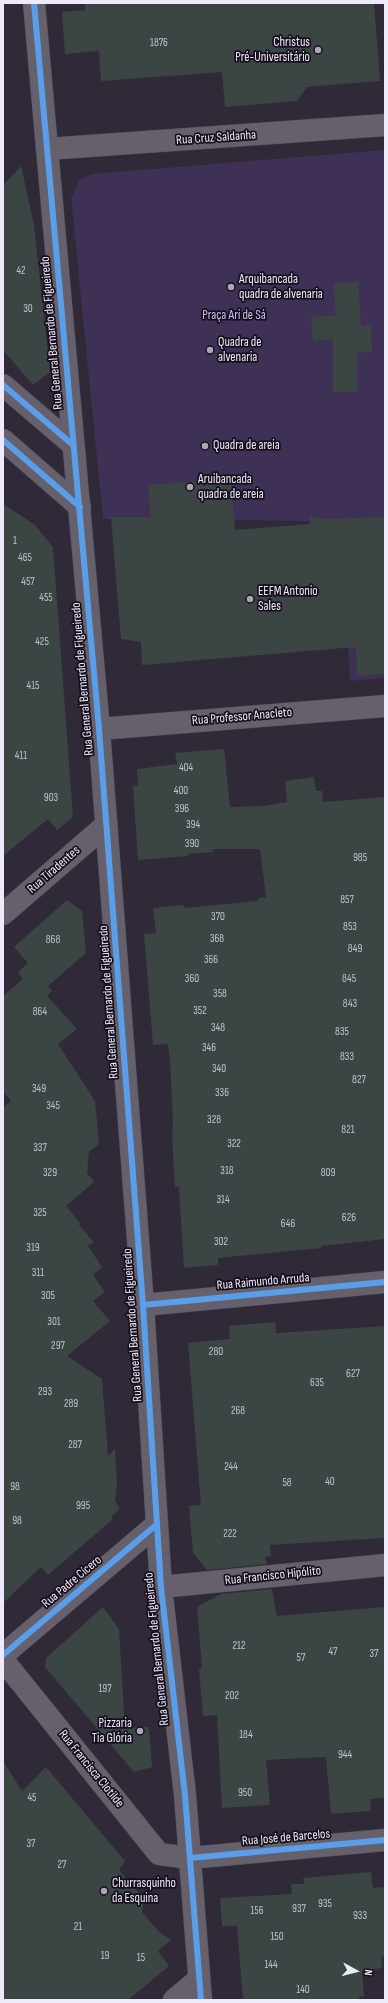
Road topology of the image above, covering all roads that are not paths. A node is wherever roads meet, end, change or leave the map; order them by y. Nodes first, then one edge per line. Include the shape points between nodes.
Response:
1 (34, 3) edge
2 (385, 125) edge
3 (47, 149) junction
4 (3, 386) edge
5 (3, 440) edge
6 (73, 445) junction
7 (80, 508) junction
8 (385, 706) edge
9 (99, 729) junction
10 (106, 825) junction
11 (3, 914) edge
12 (385, 1282) edge
13 (143, 1305) junction
14 (156, 1524) junction
15 (385, 1565) edge
16 (161, 1587) junction
17 (3, 1655) edge
18 (3, 1660) edge
19 (385, 1840) edge
20 (190, 1858) junction
21 (199, 1979) junction
22 (174, 2000) edge
23 (201, 2000) edge

1 - 3 street, Rua General Bernardo de Figueiredo
2 - 3 street, Rua Cruz Saldanha
3 - 6 street, Rua General Bernardo de Figueiredo
4 - 6 street
5 - 7 street
6 - 7 street, Rua General Bernardo de Figueiredo
7 - 9 street, Rua General Bernardo de Figueiredo
8 - 9 street, Rua Professor Anacleto
9 - 10 street, Rua General Bernardo de Figueiredo
10 - 11 street, Rua Tiradentes
10 - 13 street, Rua General Bernardo de Figueiredo
12 - 13 street, Rua Raimundo Arruda
13 - 14 street, Rua General Bernardo de Figueiredo
14 - 16 street, Rua General Bernardo de Figueiredo
14 - 17 street, Rua Padre Cícero
15 - 16 street, Rua Francisco Hipólito
16 - 20 street, Rua General Bernardo de Figueiredo
18 - 20 street, Rua Francisca Clotilde via 159,1854
19 - 20 street, Rua José de Barcelos
20 - 21 street, Rua General Bernardo de Figueiredo
21 - 22 street
21 - 23 street, Rua General Bernardo de Figueiredo

